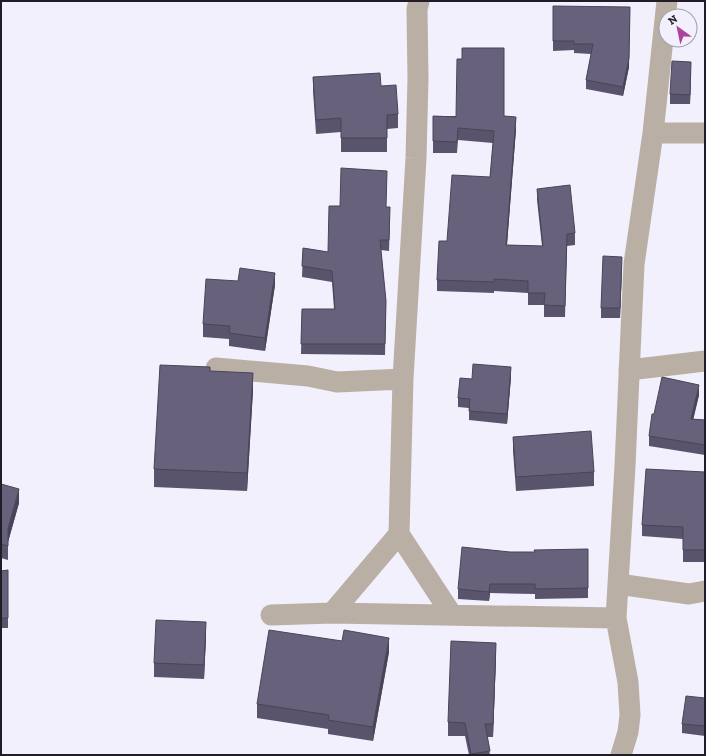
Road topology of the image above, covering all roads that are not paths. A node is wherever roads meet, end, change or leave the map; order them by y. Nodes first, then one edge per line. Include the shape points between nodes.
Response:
1 (419, 1) edge
2 (667, 1) edge
3 (653, 133) junction
4 (705, 133) edge
5 (705, 361) edge
6 (216, 368) dead end
7 (629, 370) junction
8 (403, 379) junction
9 (398, 534) junction
10 (618, 584) junction
11 (705, 591) edge
12 (332, 613) junction
13 (271, 615) dead end
14 (452, 615) junction
15 (616, 618) junction
16 (621, 755) edge

1 - 8 street via 416,158
2 - 3 street
3 - 4 street
3 - 7 street via 634,264
5 - 7 street
6 - 8 street via 308,376 337,382
7 - 10 street
8 - 9 street
9 - 12 street
9 - 14 street
10 - 11 street via 689,594
10 - 15 street
12 - 13 street
12 - 14 street
14 - 15 street
15 - 16 street via 628,682 630,715

